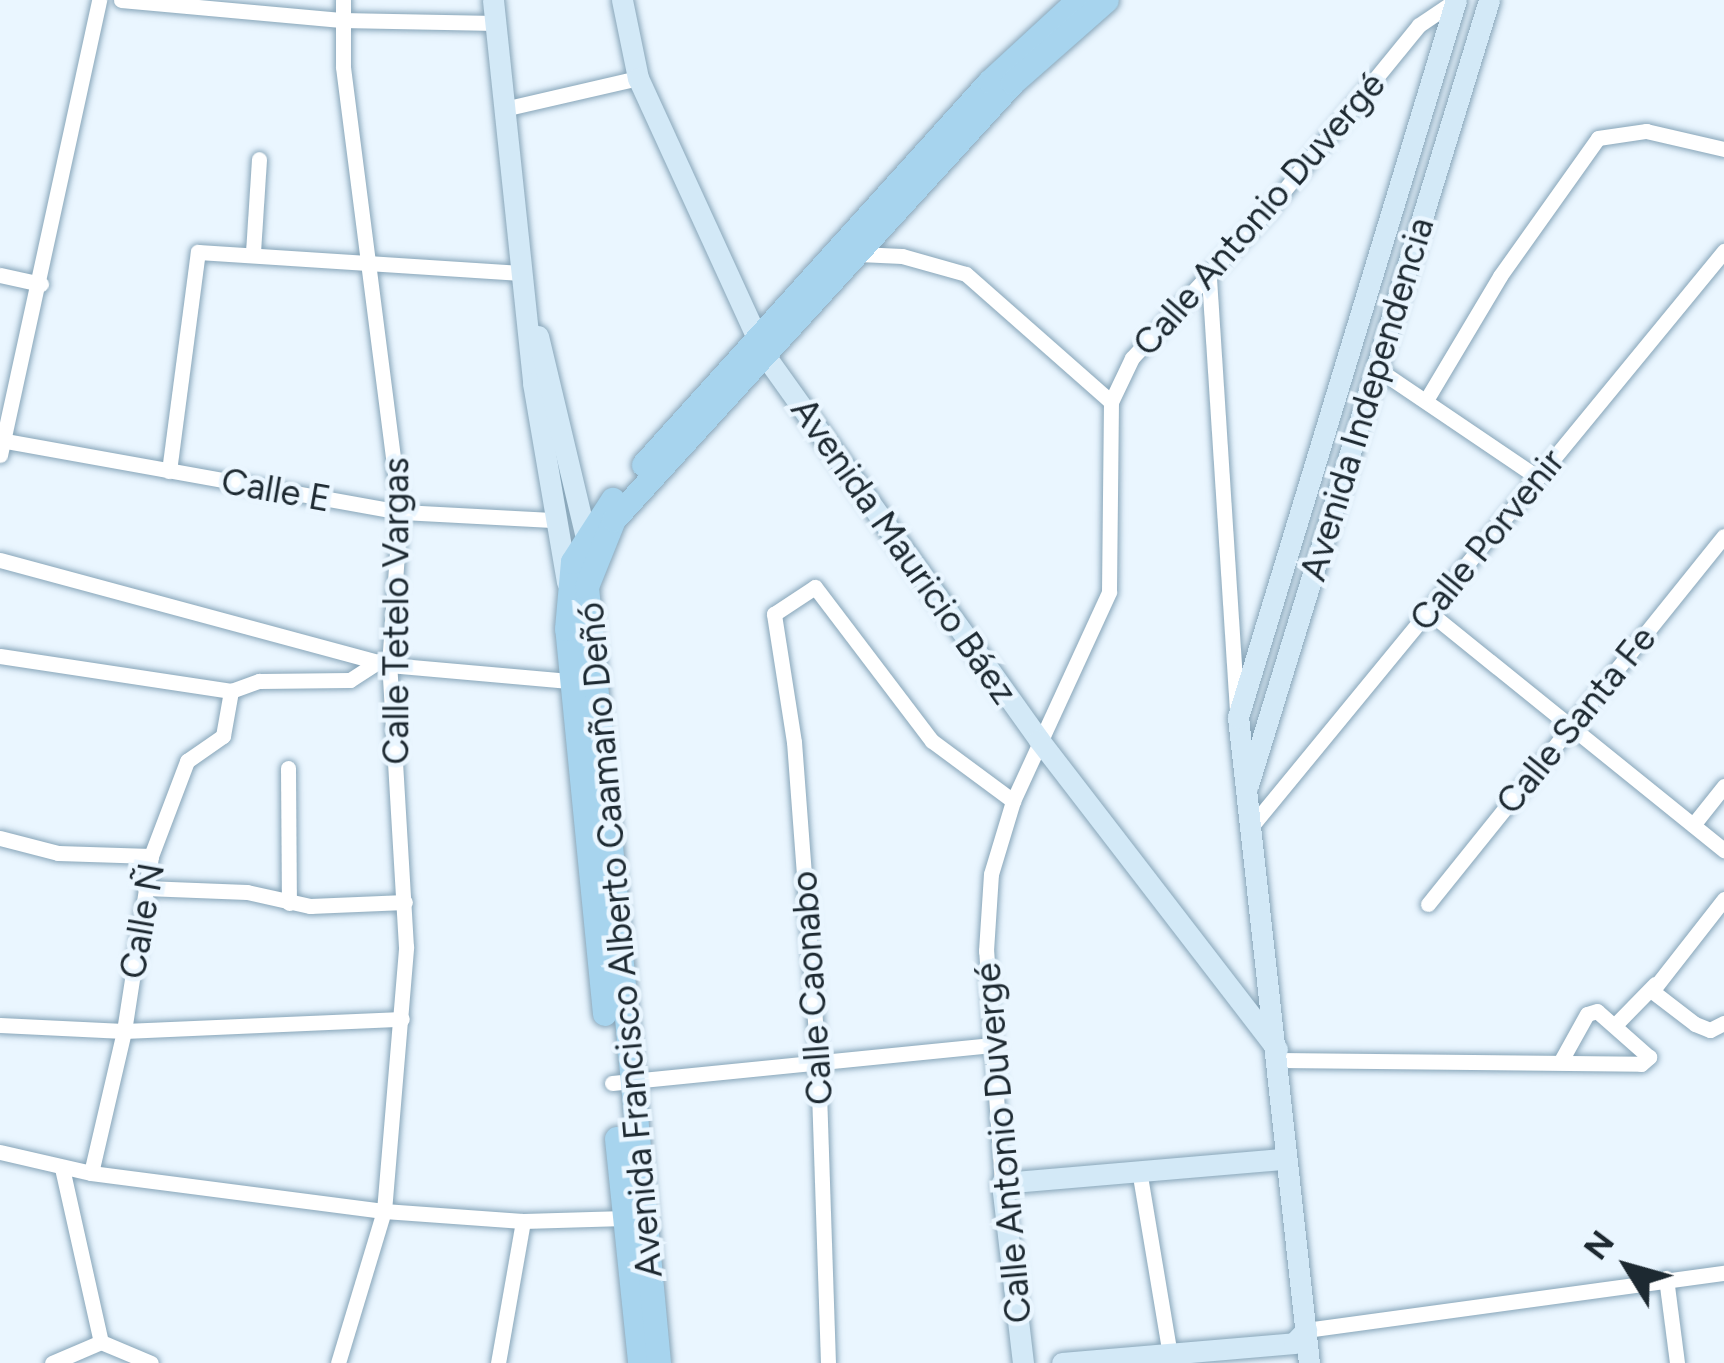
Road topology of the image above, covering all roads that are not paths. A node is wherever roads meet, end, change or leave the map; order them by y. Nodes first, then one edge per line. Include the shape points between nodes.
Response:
1 (99, 0) edge
2 (121, 0) edge
3 (344, 0) edge
4 (493, 0) edge
5 (622, 0) edge
6 (1079, 0) edge
7 (1107, 0) edge
8 (1456, 0) edge
9 (1489, 0) edge
10 (341, 20) junction
11 (496, 23) junction
12 (638, 78) junction
13 (508, 108) junction
14 (1724, 149) edge
15 (259, 159) dead end
16 (1724, 251) edge
17 (253, 252) junction
18 (859, 254) junction
19 (365, 261) junction
20 (521, 273) junction
21 (0, 275) edge
22 (1209, 278) junction
23 (41, 284) junction
24 (761, 346) junction
25 (1376, 368) junction
26 (1428, 397) junction
27 (1111, 402) junction
28 (2, 445) edge
29 (169, 471) junction
30 (1537, 477) junction
31 (400, 512) junction
32 (554, 520) junction
33 (585, 533) junction
34 (1724, 536) edge
35 (0, 560) edge
36 (570, 598) junction
37 (1430, 613) junction
38 (0, 656) edge
39 (384, 663) junction
40 (569, 681) junction
41 (231, 691) junction
42 (1238, 717) junction
43 (1571, 726) junction
44 (1039, 740) junction
45 (288, 768) dead end
46 (1724, 786) edge
47 (1244, 797) junction
48 (1013, 801) junction
49 (1693, 825) junction
50 (1249, 830) junction
51 (0, 838) edge
52 (1724, 850) edge
53 (151, 856) junction
54 (146, 888) junction
55 (1724, 899) edge
56 (405, 902) junction
57 (290, 903) junction
58 (1428, 904) dead end
59 (1655, 985) junction
60 (402, 1019) junction
61 (1724, 1023) edge
62 (1616, 1024) junction
63 (0, 1025) edge
64 (124, 1031) junction
65 (992, 1045) junction
66 (1279, 1056) junction
67 (818, 1061) junction
68 (1561, 1061) junction
69 (620, 1081) junction
70 (0, 1152) edge
71 (1283, 1159) junction
72 (62, 1168) junction
73 (1138, 1170) junction
74 (91, 1173) junction
75 (1002, 1183) junction
76 (384, 1211) junction
77 (625, 1218) junction
78 (523, 1221) junction
79 (1724, 1273) edge
80 (1666, 1278) junction
81 (1306, 1330) junction
82 (101, 1342) junction
83 (1170, 1355) junction
84 (52, 1363) edge
85 (151, 1363) edge
86 (338, 1363) edge
87 (498, 1363) edge
88 (640, 1363) edge
89 (659, 1363) edge
90 (828, 1363) edge
91 (1022, 1363) edge
92 (1048, 1363) edge
93 (1062, 1363) edge
94 (1310, 1363) edge
95 (1678, 1363) edge

1 - 23 street
2 - 10 street
3 - 10 street, Calle Tetelo Vargas
4 - 11 main road
5 - 12 main road, Avenida Mauricio Báez
6 - 24 main road, Avenida Francisco Alberto Caamaño Deñó via 990,82
7 - 18 main road, Avenida Francisco Alberto Caamaño Deñó via 1012,83
8 - 22 street, Calle Antonio Duvergé via 1419,25
8 - 42 main road, Avenida Independencia
9 - 25 main road, Avenida Independencia
10 - 11 street
10 - 19 street, Calle Tetelo Vargas
11 - 13 main road
12 - 13 street
12 - 24 main road, Avenida Mauricio Báez
13 - 20 main road
14 - 26 street via 1646,131 1598,138
15 - 17 street
16 - 30 street, Calle Porvenir
17 - 19 street
17 - 29 street via 204,250 195,257
18 - 24 main road, Avenida Francisco Alberto Caamaño Deñó
18 - 27 street via 966,274
19 - 20 street
19 - 31 street, Calle Tetelo Vargas
20 - 32 main road
20 - 33 main road
21 - 23 street
22 - 27 street, Calle Antonio Duvergé via 1132,358
22 - 42 street
23 - 28 street
24 - 33 main road, Avenida Francisco Alberto Caamaño Deñó
24 - 44 main road, Avenida Mauricio Báez
24 - 69 main road, Avenida Francisco Alberto Caamaño Deñó via 614,520 587,587
25 - 26 street
25 - 47 main road, Avenida Independencia
26 - 30 street
27 - 44 street, Calle Antonio Duvergé via 1109,592
28 - 29 street, Calle E
29 - 31 street, Calle E
30 - 37 street, Calle Porvenir
31 - 32 street, Calle E
31 - 39 street, Calle Tetelo Vargas
32 - 36 main road
33 - 36 main road, Avenida Francisco Alberto Caamaño Deñó
34 - 43 street, Calle Santa Fe
35 - 39 street
36 - 40 main road, Avenida Francisco Alberto Caamaño Deñó
37 - 43 street
37 - 50 street, Calle Porvenir
38 - 41 street
39 - 40 street
39 - 41 street via 350,680 259,681
39 - 56 street, Calle Tetelo Vargas
40 - 69 main road, Avenida Francisco Alberto Caamaño Deñó
41 - 53 street, Calle Ñ via 223,736 187,760
42 - 47 main road, Avenida Independencia
43 - 49 street
43 - 58 street, Calle Santa Fe
44 - 48 street, Calle Antonio Duvergé
44 - 66 main road, Avenida Mauricio Báez
45 - 57 street
46 - 49 street
47 - 50 main road, Avenida Independencia
48 - 65 street, Calle Antonio Duvergé via 986,922
48 - 67 street, Calle Caonabo via 932,741 814,586 772,615 794,742
49 - 52 street
50 - 66 main road, Avenida Independencia
51 - 53 street via 58,853
53 - 54 street, Calle Ñ
54 - 57 street via 247,892
54 - 64 street, Calle Ñ
55 - 59 street
56 - 57 street
56 - 60 street, Calle Tetelo Vargas
59 - 61 street via 1655,997 1695,1024 1710,1030
59 - 62 street
60 - 64 street
60 - 76 street, Calle Tetelo Vargas
62 - 68 street via 1604,1012 1587,1014
62 - 68 street via 1647,1061
63 - 64 street
64 - 74 street, Calle Ñ
65 - 67 street
65 - 75 street, Calle Antonio Duvergé
66 - 68 street
66 - 71 main road, Avenida Independencia
67 - 69 street
67 - 90 street, Calle Caonabo
69 - 77 main road, Avenida Francisco Alberto Caamaño Deñó
69 - 89 main road, Avenida Francisco Alberto Caamaño Deñó
70 - 72 street
71 - 73 main road
71 - 81 main road, Avenida Independencia
72 - 74 street
72 - 82 street
73 - 75 main road
73 - 83 street
74 - 76 street
75 - 91 main road, Calle Antonio Duvergé
76 - 78 street
76 - 86 street, Calle Tetelo Vargas
77 - 78 street
77 - 88 main road, Avenida Francisco Alberto Caamaño Deñó
78 - 87 street
79 - 80 street
80 - 81 street
80 - 95 street
81 - 83 main road via 1294,1343
81 - 94 main road, Avenida Independencia
82 - 84 street
82 - 85 street
83 - 93 main road
91 - 92 main road

